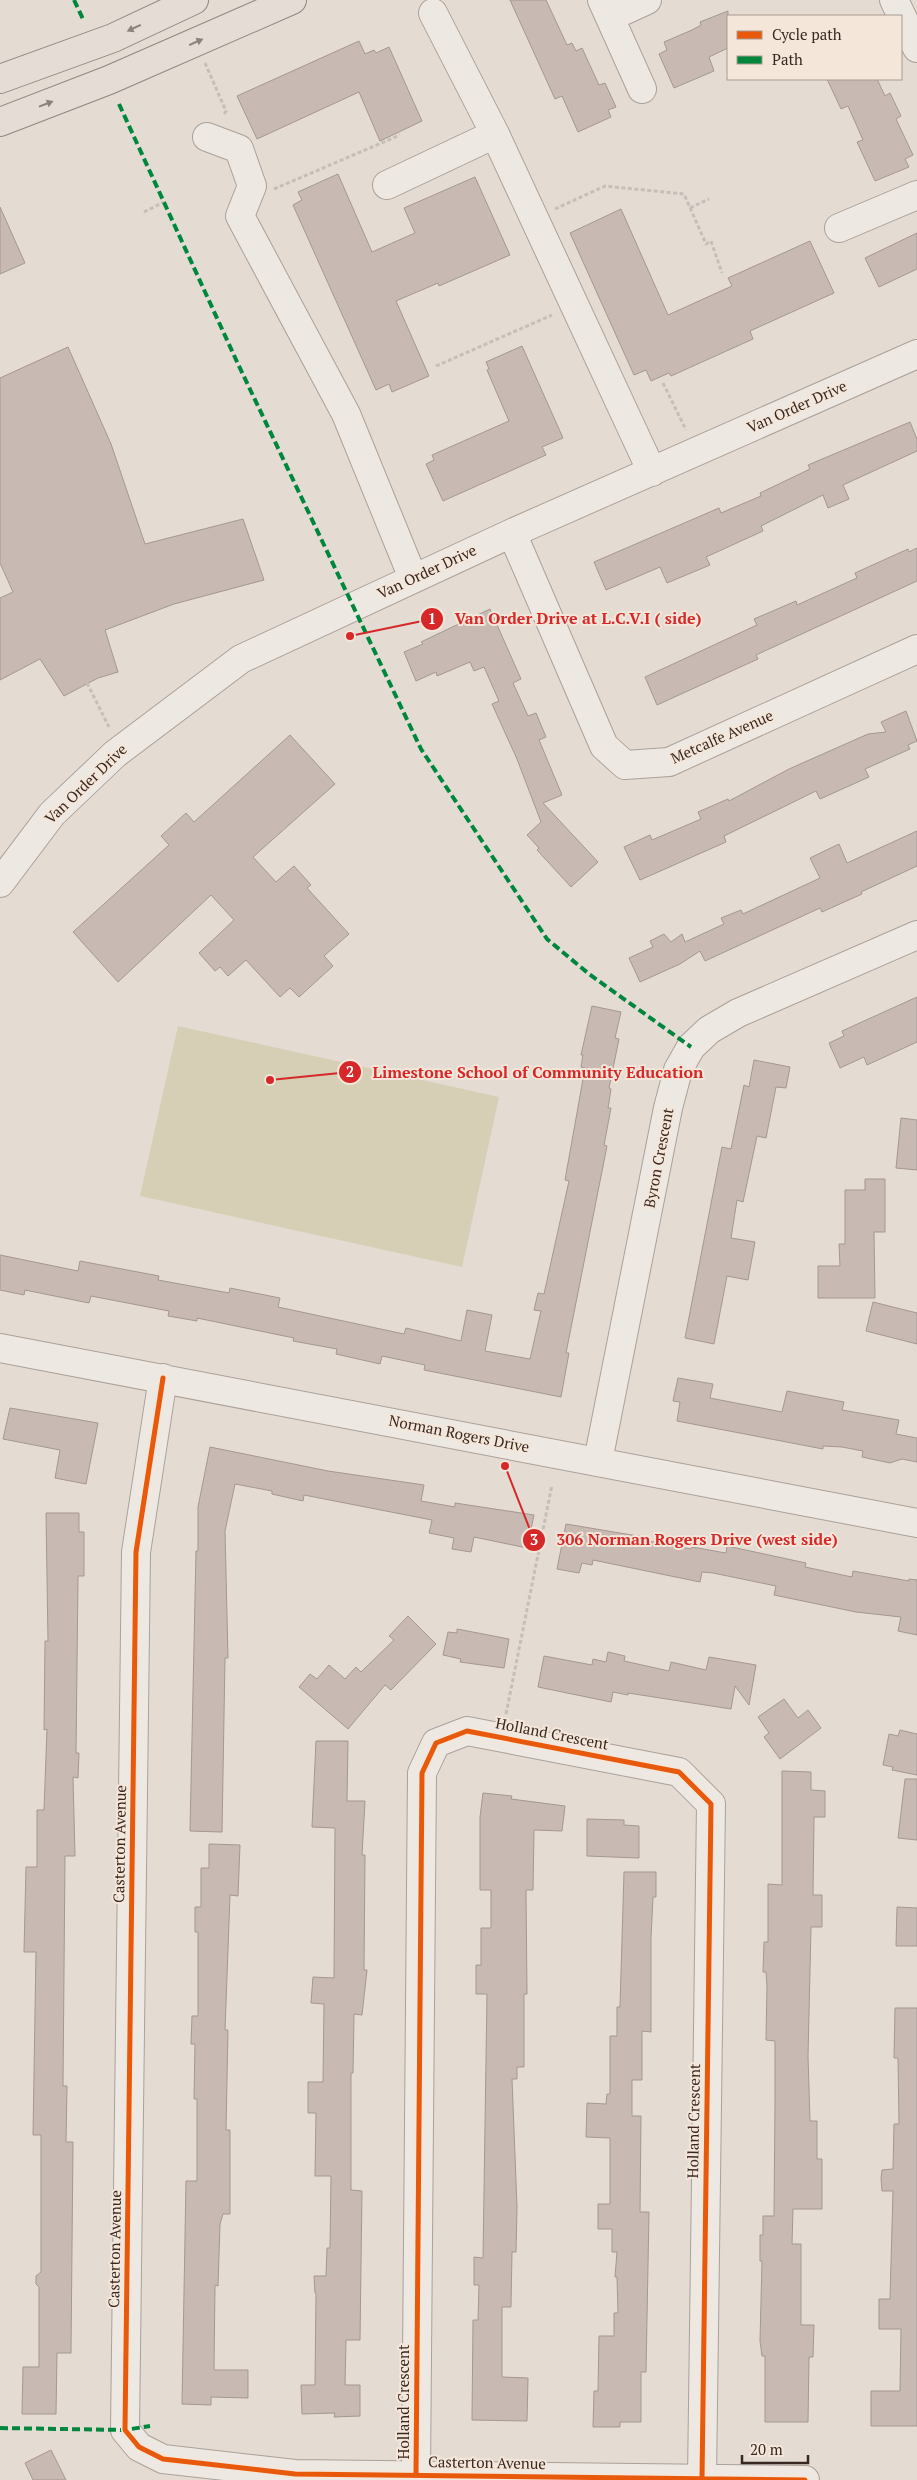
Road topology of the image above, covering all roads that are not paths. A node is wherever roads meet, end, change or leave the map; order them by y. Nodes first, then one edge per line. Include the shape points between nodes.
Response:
1 (194, 0) edge
2 (292, 0) edge
3 (647, 0) edge
4 (894, 0) edge
5 (606, 8) edge
6 (433, 13) dead end
7 (901, 15) edge
8 (902, 17) edge
9 (917, 48) edge
10 (0, 79) edge
11 (642, 89) dead end
12 (0, 122) edge
13 (495, 134) junction
14 (207, 137) road end
15 (387, 185) dead end
16 (917, 195) edge
17 (839, 228) dead end
18 (917, 354) edge
19 (652, 472) junction
20 (512, 532) junction
21 (413, 578) junction
22 (917, 649) edge
23 (0, 883) edge
24 (917, 935) edge
25 (0, 1348) edge
26 (163, 1378) junction
27 (598, 1461) junction
28 (917, 1523) edge
29 (416, 2474) junction
30 (702, 2479) junction
31 (805, 2480) edge

1 -> 10 main road via 113,38
12 -> 2 main road via 109,80
3 - 5 street
4 - 7 street
5 - 11 street
6 - 13 street
8 - 9 street
13 - 15 street
13 - 19 street
14 - 21 street via 239,149 252,186 240,216 346,414
16 - 17 street
18 - 19 street, Van Order Drive
19 - 20 street, Van Order Drive
20 - 21 street, Van Order Drive
20 - 22 street, Metcalfe Avenue via 604,746 625,765 669,762
21 - 23 street, Van Order Drive via 233,665 114,754 52,814
24 - 27 street, Byron Crescent via 738,1013 709,1030 692,1047 678,1070
25 - 26 street, Norman Rogers Drive
26 - 27 street, Norman Rogers Drive
26 - 29 street, Casterton Avenue via 136,1552 125,2430 139,2447 163,2459 295,2474
27 - 28 street, Norman Rogers Drive
29 - 30 street, Casterton Avenue
29 - 30 street, Holland Crescent via 422,1773 436,1743 467,1731 679,1772 712,1804
30 - 31 street, Casterton Avenue

